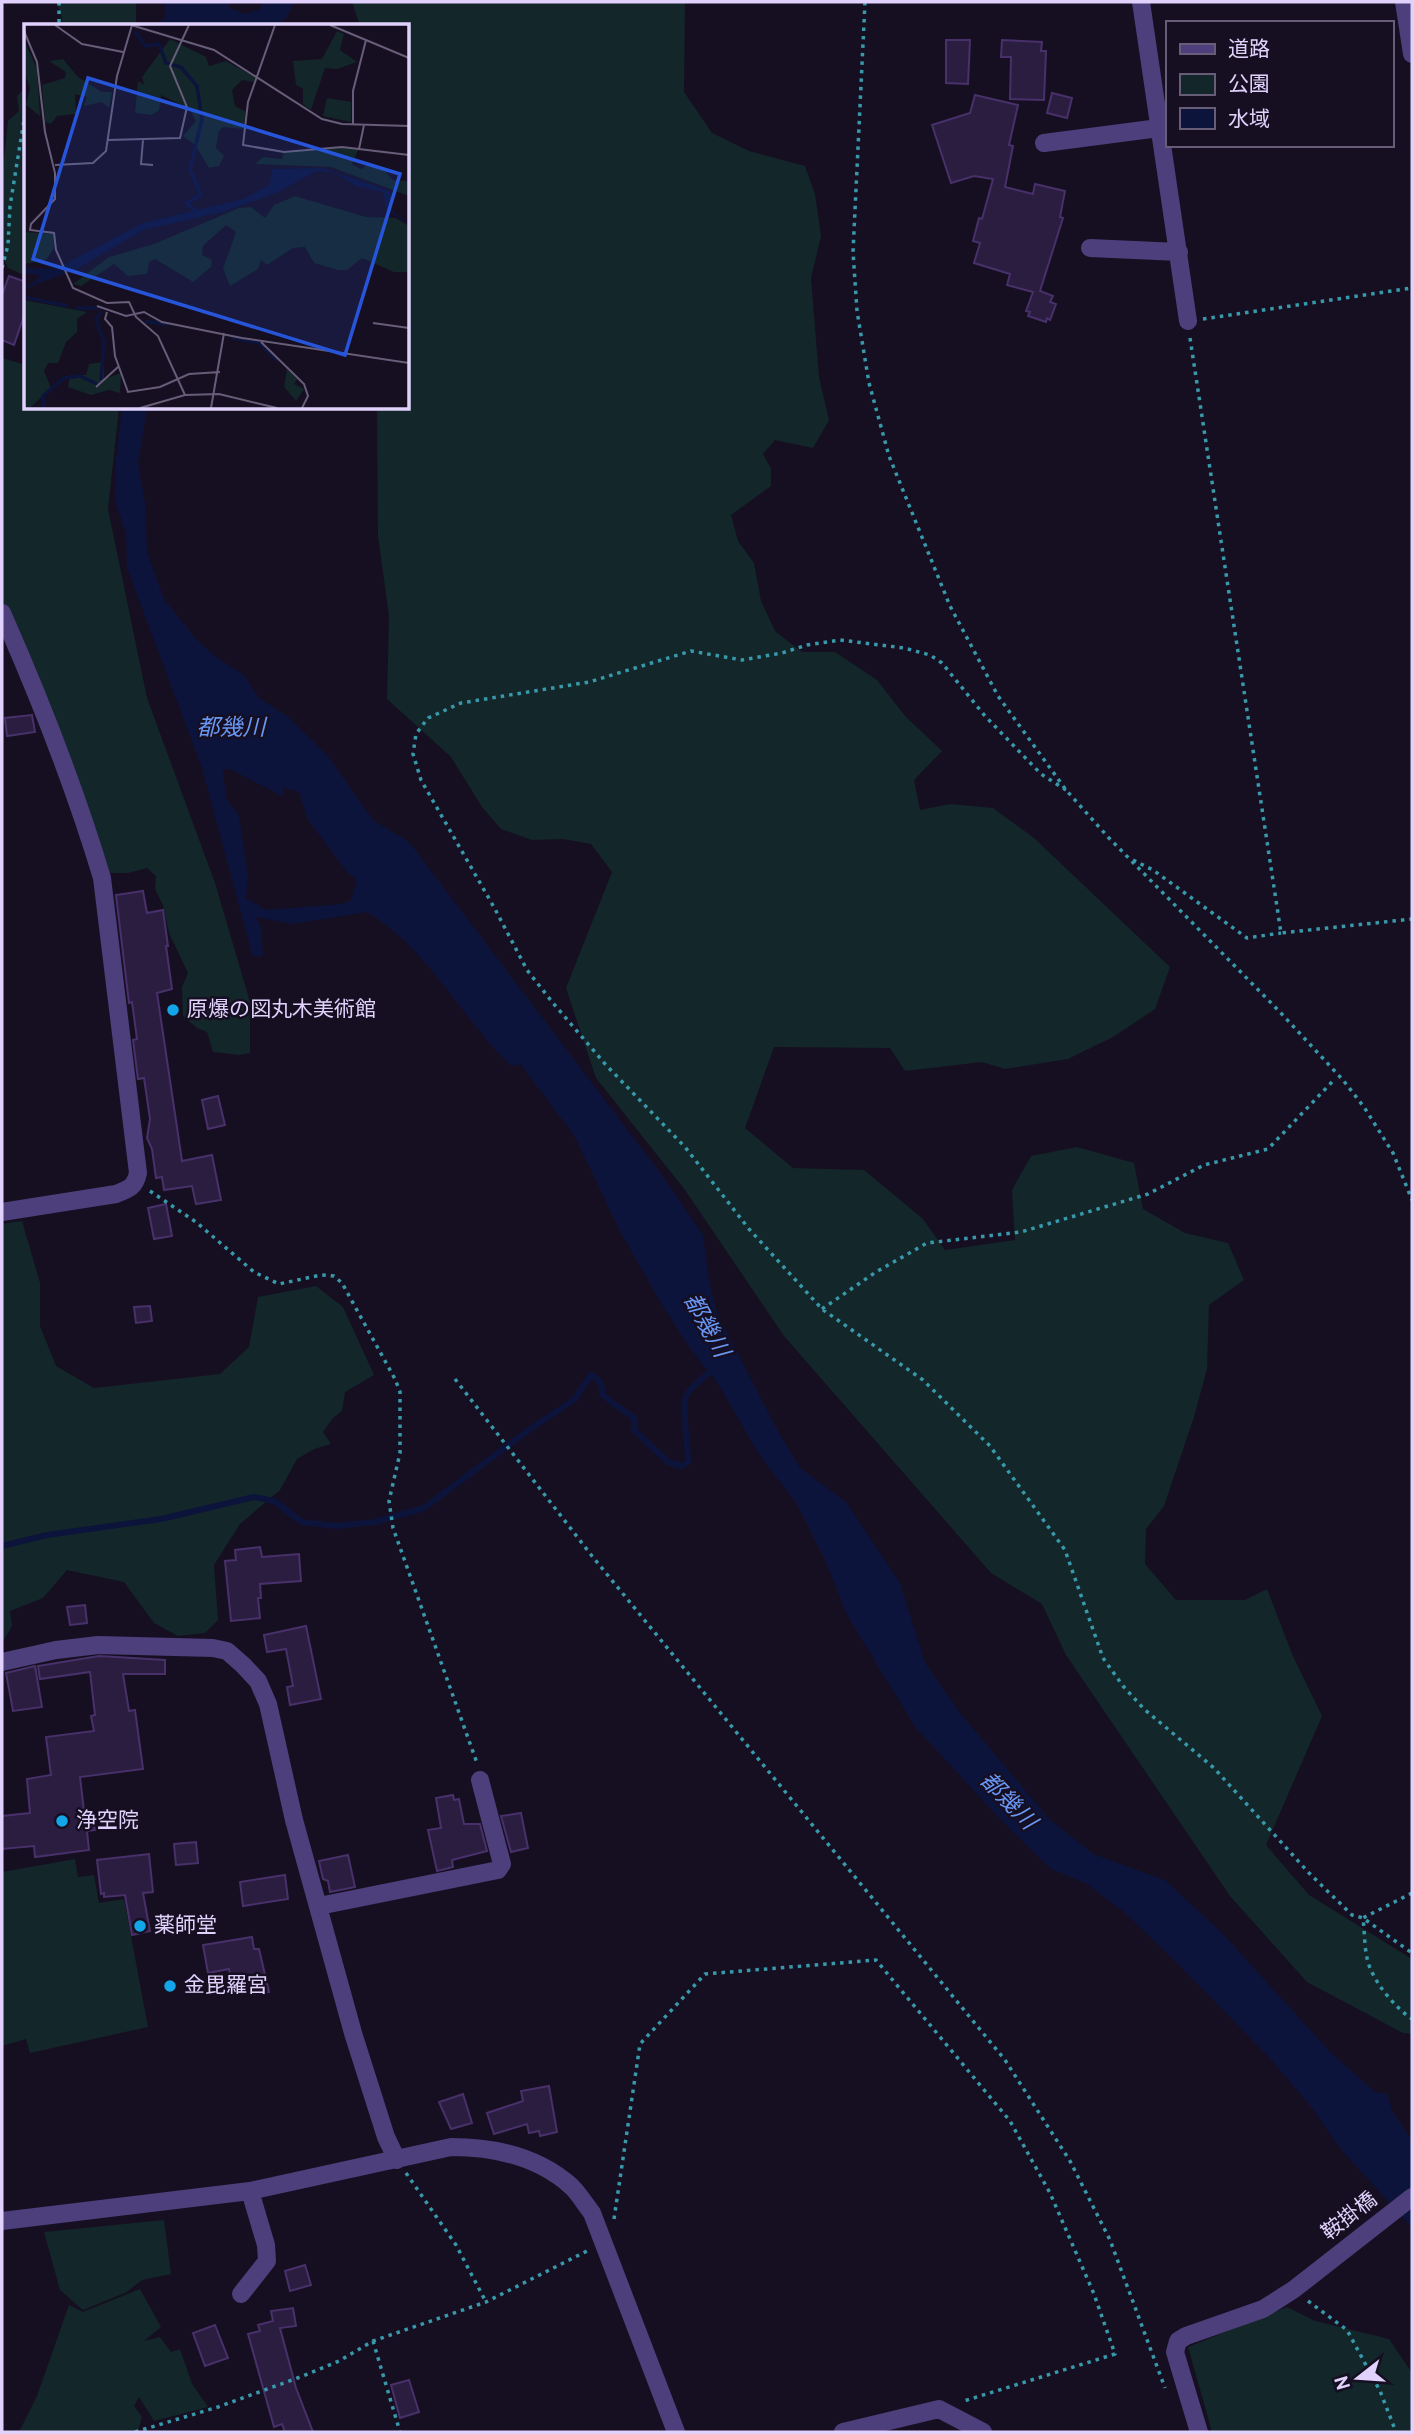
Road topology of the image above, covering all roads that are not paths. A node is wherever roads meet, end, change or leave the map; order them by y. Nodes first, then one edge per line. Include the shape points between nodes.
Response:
1 (1140, 2) edge
2 (1404, 2) edge
3 (1412, 54) edge
4 (1159, 128) junction
5 (1044, 143) dead end
6 (1090, 248) dead end
7 (1179, 252) junction
8 (1188, 321) road end
9 (2, 613) edge
10 (2, 1212) edge
11 (2, 1662) edge
12 (480, 1780) road end
13 (319, 1906) junction
14 (397, 2160) junction
15 (250, 2191) junction
16 (1412, 2197) edge
17 (2, 2221) edge
18 (241, 2294) dead end
19 (676, 2432) edge
20 (843, 2432) edge
21 (983, 2432) edge
22 (1199, 2432) edge

1 - 4 street
2 - 3 street
4 - 5 street
4 - 7 street
6 - 7 street
7 - 8 street
9 - 10 street via 102,878 138,1173 130,1189 116,1194
11 - 13 street via 98,1645 228,1651 258,1681 268,1704
12 - 13 street via 502,1864 498,1870
13 - 14 street via 353,2033
14 - 15 street
14 - 19 street via 451,2147 481,2147 543,2167 572,2187 592,2213
15 - 17 street
15 - 18 street via 267,2261
16 - 22 street, 鞍掛橋 via 1264,2309 1178,2341 1175,2352
20 - 21 street via 939,2409

